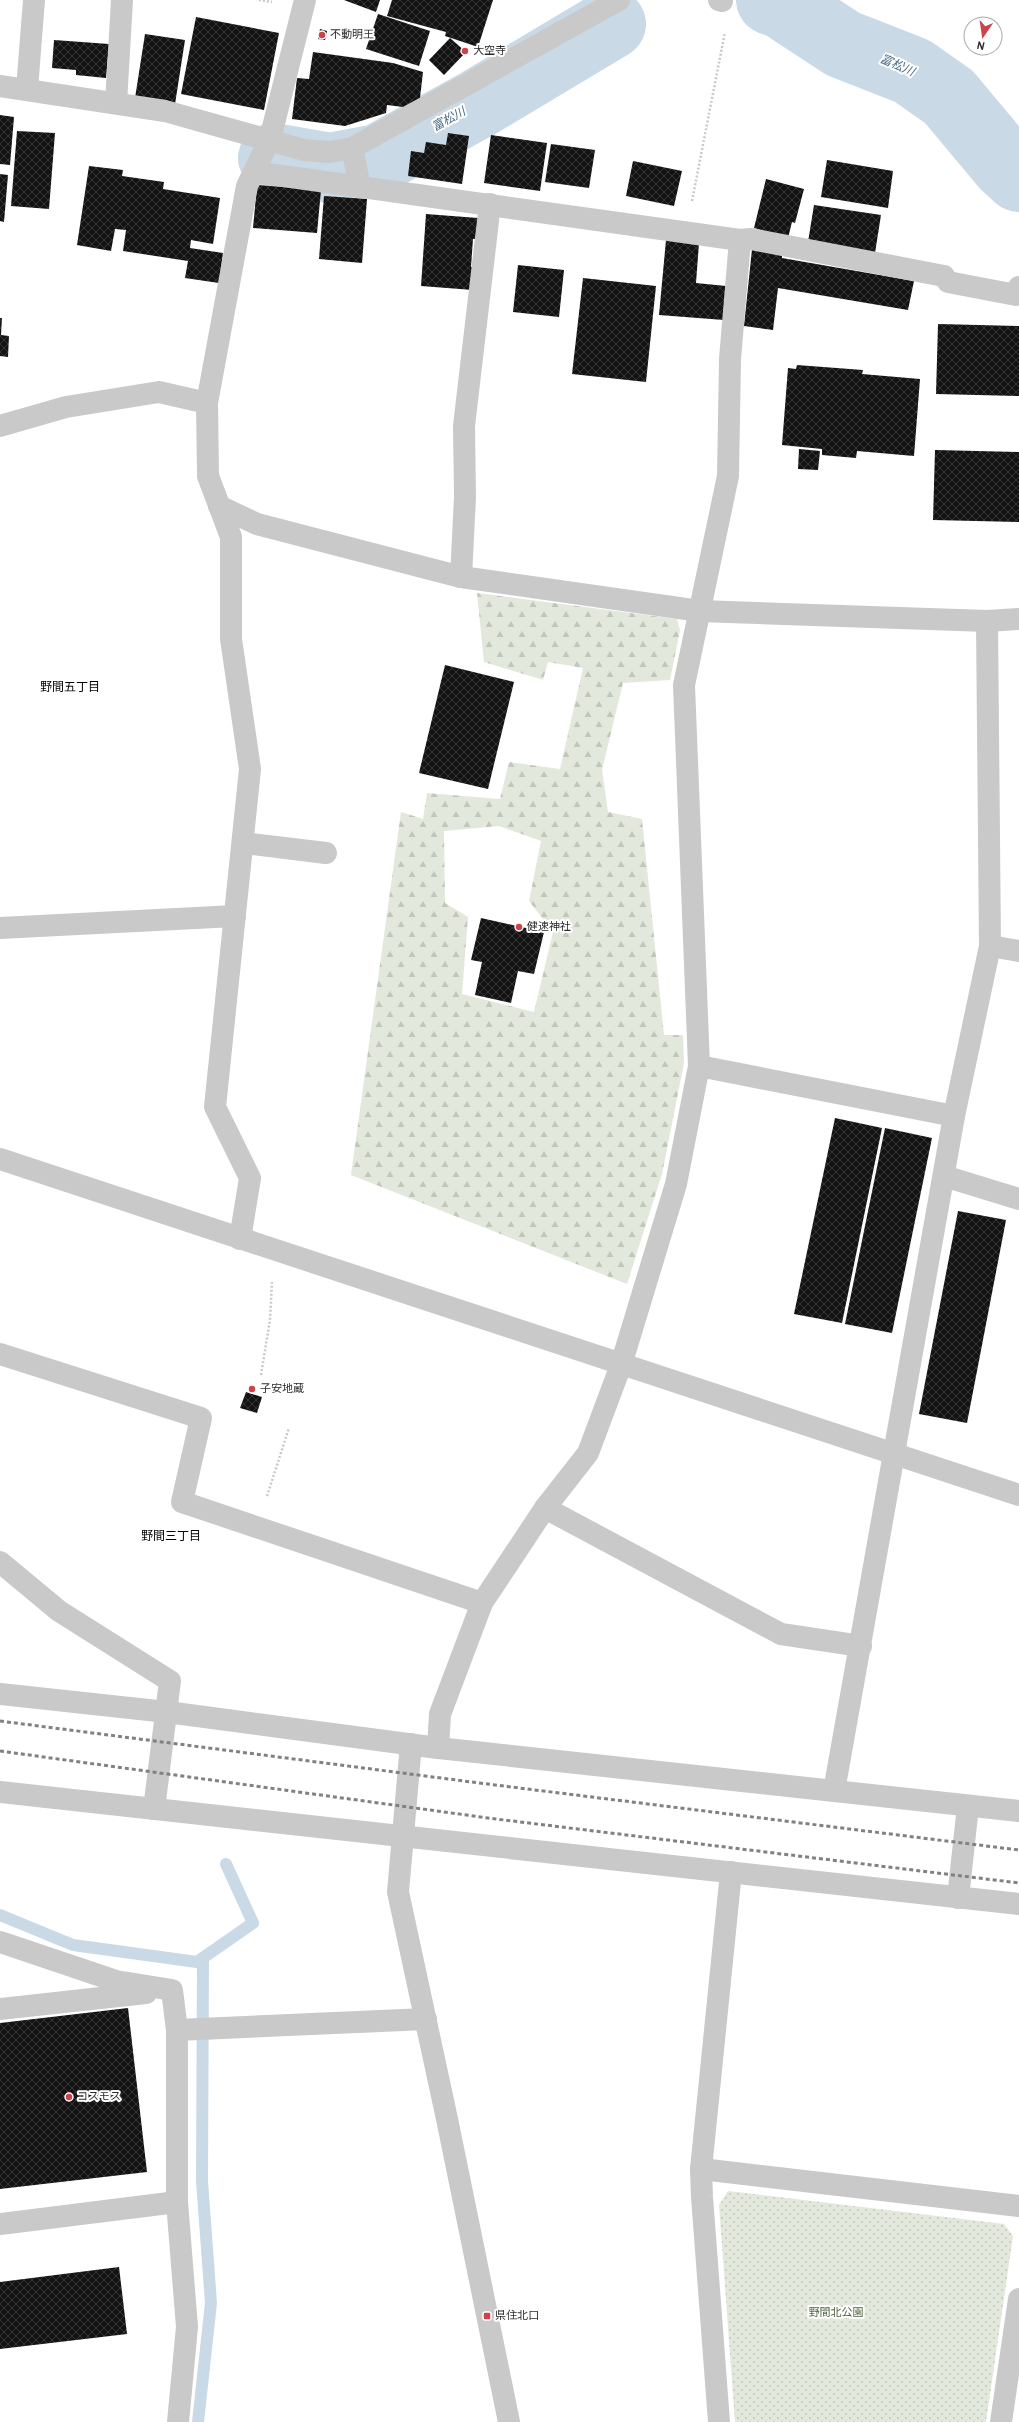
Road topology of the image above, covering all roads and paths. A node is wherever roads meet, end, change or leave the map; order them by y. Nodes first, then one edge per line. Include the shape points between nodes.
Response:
1 (34, 0) edge
2 (122, 0) edge
3 (305, 0) edge
4 (619, 0) edge
5 (720, 0) edge
6 (0, 86) edge
7 (27, 89) junction
8 (116, 103) junction
9 (270, 139) junction
10 (356, 167) junction
11 (254, 172) junction
12 (490, 204) junction
13 (687, 231) junction
14 (740, 240) junction
15 (1019, 287) edge
16 (207, 403) junction
17 (0, 426) edge
18 (219, 506) junction
19 (461, 578) junction
20 (700, 611) junction
21 (1019, 619) edge
22 (987, 621) junction
23 (244, 843) junction
24 (326, 853) dead end
25 (235, 916) junction
26 (0, 928) edge
27 (990, 946) junction
28 (1019, 951) edge
29 (699, 1066) junction
30 (954, 1116) junction
31 (0, 1159) edge
32 (944, 1176) junction
33 (1019, 1200) edge
34 (240, 1239) junction
35 (274, 1249) junction
36 (0, 1354) edge
37 (621, 1365) junction
38 (261, 1375) dead end
39 (289, 1428) dead end
40 (895, 1454) junction
41 (1019, 1495) edge
42 (545, 1508) junction
43 (258, 1526) junction
44 (0, 1562) edge
45 (482, 1603) junction
46 (861, 1646) junction
47 (0, 1694) edge
48 (167, 1712) junction
49 (411, 1744) junction
50 (438, 1748) junction
51 (834, 1791) junction
52 (0, 1792) edge
53 (968, 1806) junction
54 (154, 1809) junction
55 (1019, 1811) edge
56 (403, 1837) junction
57 (731, 1872) junction
58 (958, 1898) junction
59 (1019, 1904) edge
60 (0, 1942) edge
61 (172, 1990) junction
62 (0, 2009) edge
63 (426, 2019) junction
64 (177, 2030) junction
65 (702, 2169) junction
66 (177, 2202) junction
67 (1019, 2206) edge
68 (0, 2224) edge
69 (1019, 2299) edge
70 (178, 2422) edge
71 (509, 2422) edge
72 (719, 2422) edge
73 (1001, 2422) edge

1 - 7 street
2 - 8 street
3 - 9 street
4 - 10 street
5 - 13 path via 728,13
6 - 7 street
7 - 8 street
8 - 9 street via 165,111
9 - 10 street via 304,150 330,152
9 - 11 street
10 - 11 street
10 - 12 street
11 - 16 street via 246,186
12 - 13 street
12 - 19 street via 464,426 465,497
13 - 14 street
14 - 15 street via 751,239 944,276 948,282 1016,295
14 - 20 street via 730,359 728,476
16 - 17 street via 159,392 66,407
16 - 18 street via 208,476
18 - 19 street via 257,524
18 - 23 street via 231,537 231,639 250,769
19 - 20 street
20 - 22 street
20 - 29 street via 684,685
21 - 22 street
22 - 27 street
23 - 24 street
23 - 25 street
25 - 26 street
25 - 34 street via 215,1106 250,1178
27 - 28 street
27 - 30 street
29 - 30 street
29 - 37 street via 676,1184
30 - 32 street
31 - 34 street
32 - 33 street
32 - 40 street
34 - 35 street
35 - 37 street
35 - 38 path via 270,1320
36 - 43 street via 201,1418 182,1502
37 - 40 street
37 - 42 street via 588,1452
39 - 43 path
40 - 41 street
40 - 46 street
42 - 45 street
42 - 46 street via 780,1634
43 - 45 street
44 - 48 street via 59,1611 170,1680
45 - 50 street via 440,1714
46 - 51 street
47 - 48 street
48 - 49 street
48 - 54 street
49 - 50 street
49 - 56 street
50 - 51 street
51 - 53 street
52 - 54 street
53 - 55 street
53 - 58 street
54 - 56 street
56 - 57 street
56 - 63 street via 398,1892
57 - 58 street
57 - 65 street
58 - 59 street
60 - 61 street via 116,1981
61 - 62 street
61 - 64 street
63 - 64 street
63 - 71 street
64 - 66 street
65 - 67 street
65 - 72 street
66 - 68 street
66 - 70 street via 187,2327
69 - 73 street

